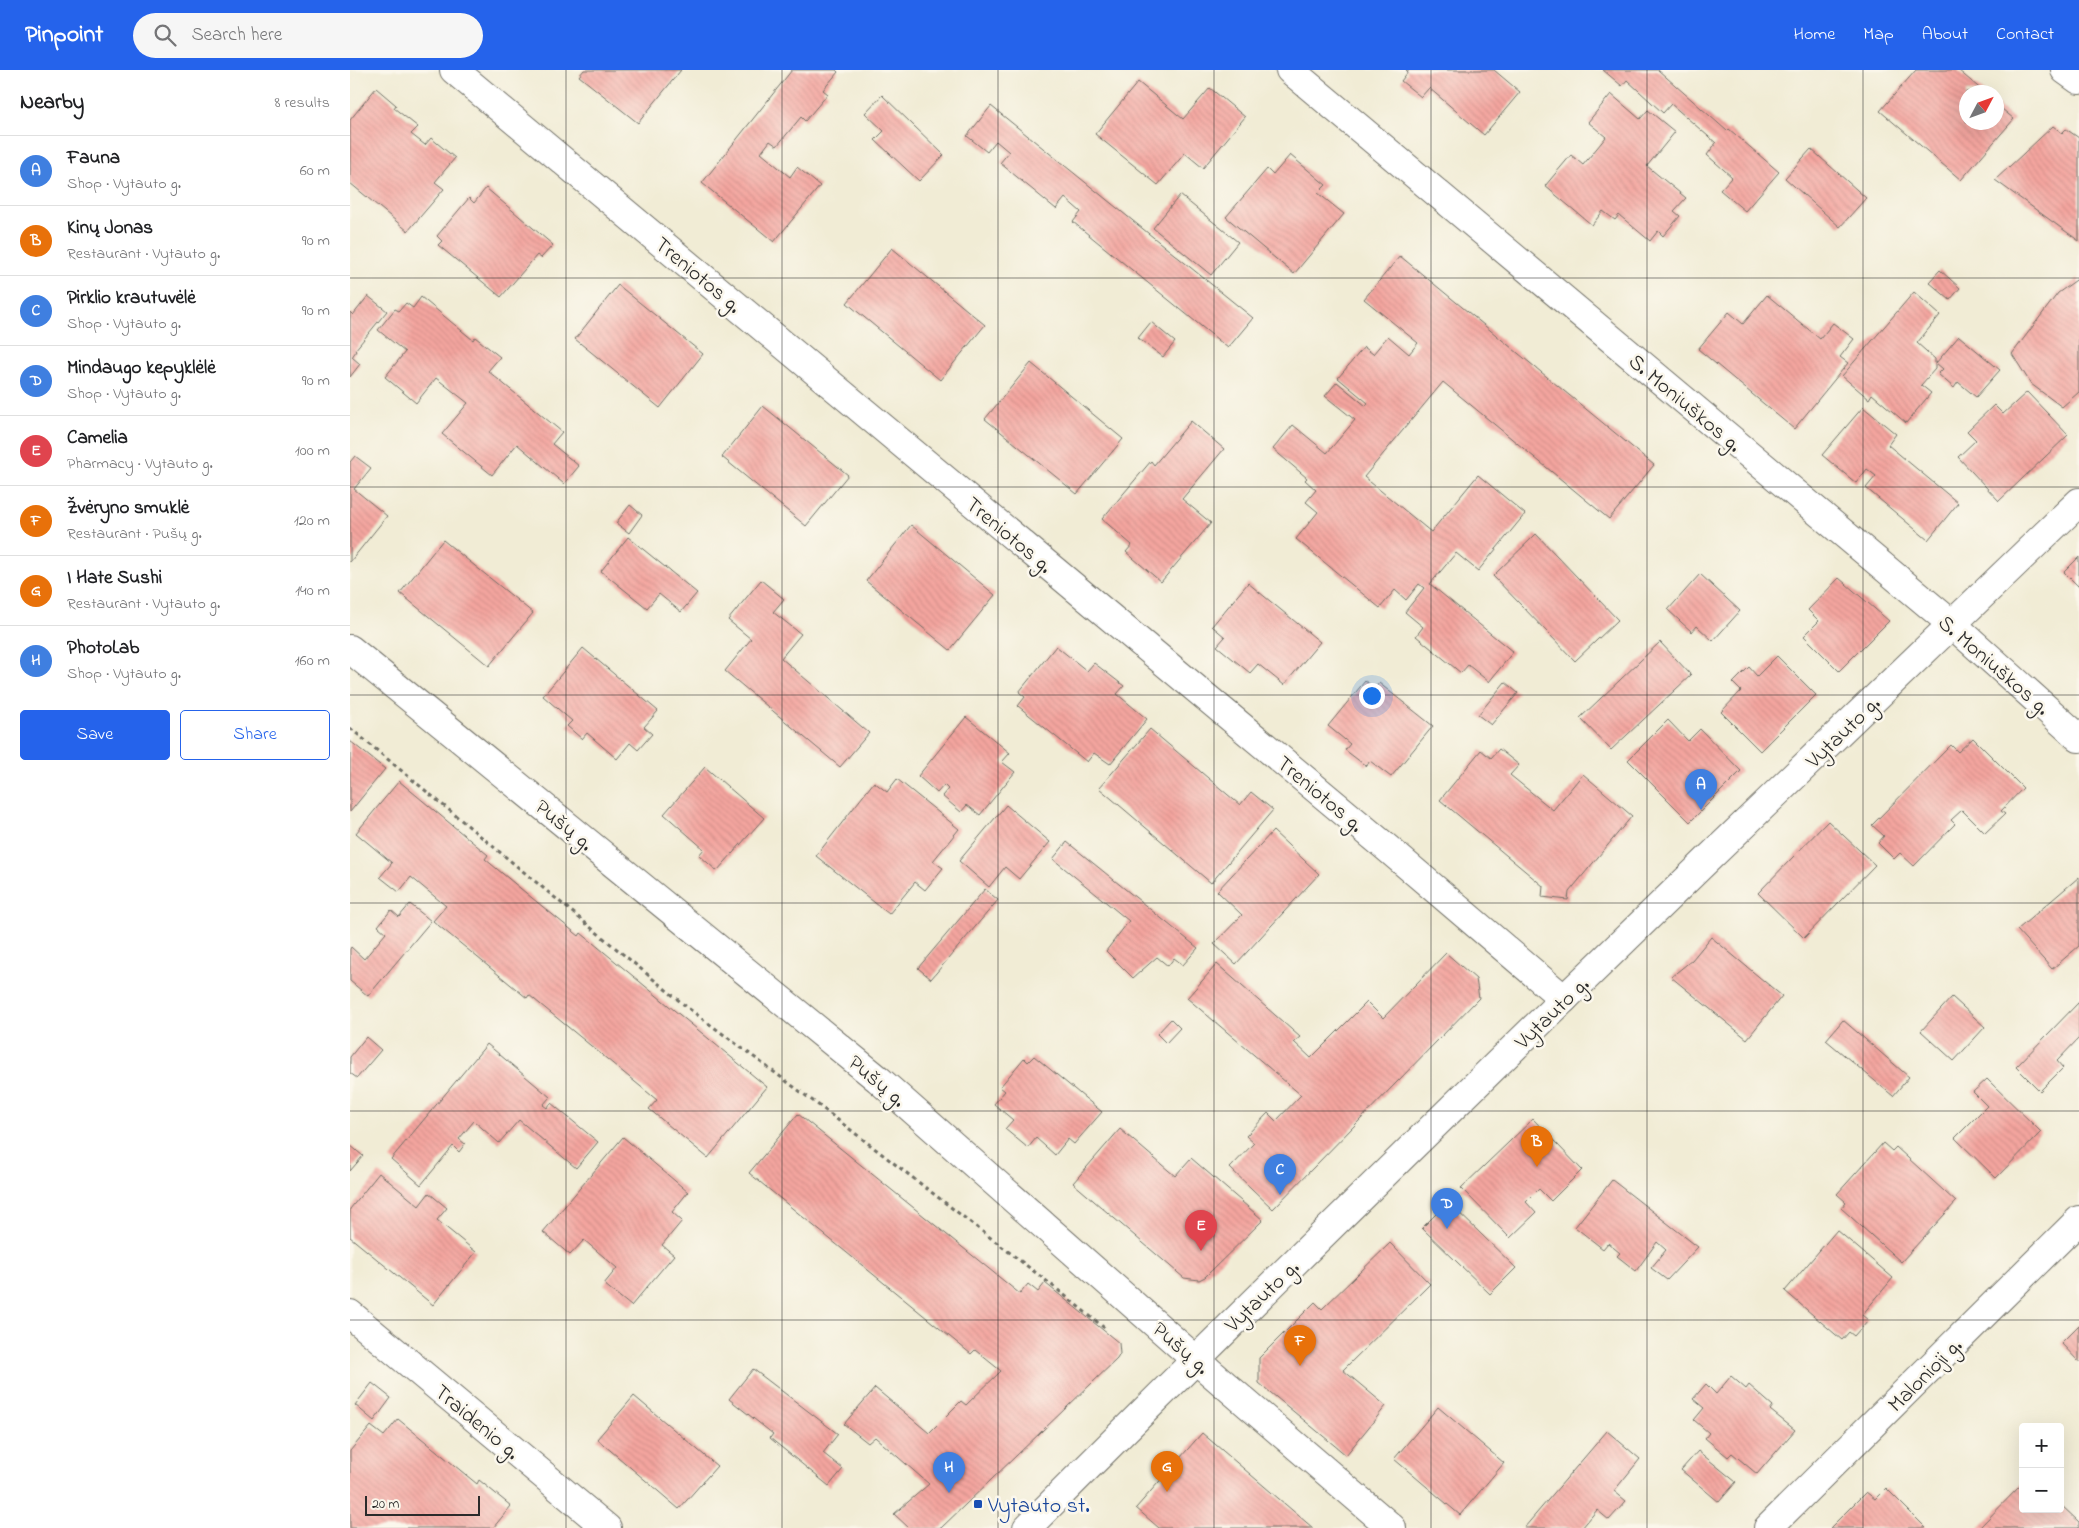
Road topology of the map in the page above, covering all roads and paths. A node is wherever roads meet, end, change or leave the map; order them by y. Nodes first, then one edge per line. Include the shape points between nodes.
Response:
1 (454, 70) edge
2 (1290, 70) edge
3 (2065, 70) edge
4 (2079, 80) edge
5 (2079, 502) edge
6 (1953, 626) junction
7 (350, 649) edge
8 (350, 728) edge
9 (2079, 738) edge
10 (1564, 999) junction
11 (2079, 1220) edge
12 (350, 1314) edge
13 (1112, 1334) dead end
14 (1196, 1359) junction
15 (606, 1528) edge
16 (1027, 1528) edge
17 (1392, 1528) edge
18 (1768, 1528) edge

1 - 10 street, Treniotos g.
2 - 6 street, S. Moniuškos g.
3 - 4 street
5 - 6 street, Vytauto g.
6 - 9 street, S. Moniuškos g.
6 - 10 street, Vytauto g.
7 - 14 street, Pušų g. via 878,1079
8 - 13 path via 688,1008 821,1107
10 - 14 street, Vytauto g.
11 - 18 street, Malonioji g.
12 - 15 street, Traidenio g.
14 - 16 street, Vytauto g.
14 - 17 street, Pušų g.

